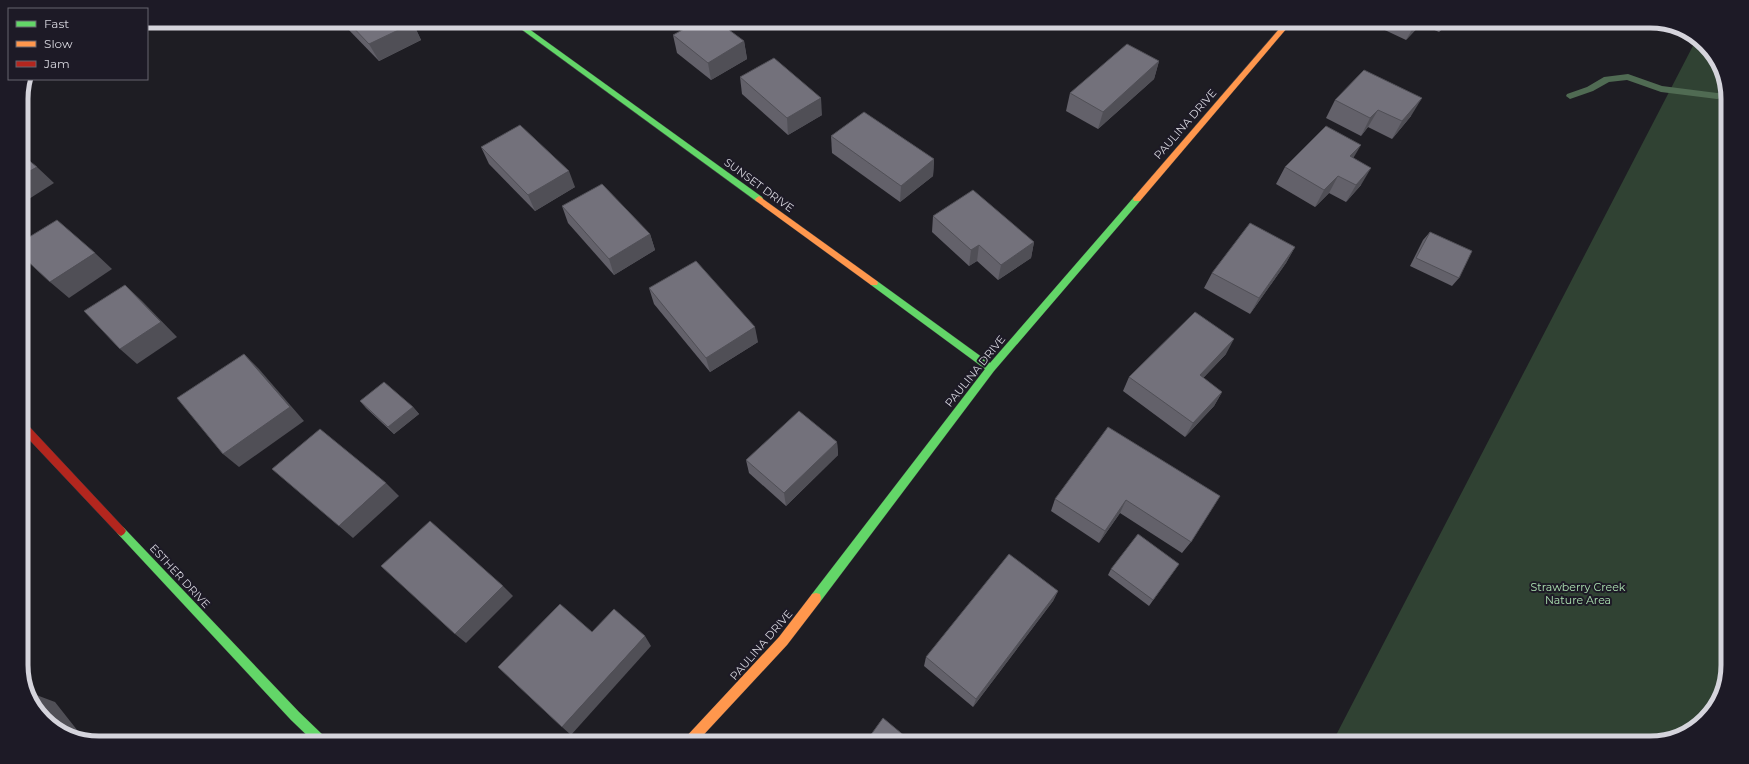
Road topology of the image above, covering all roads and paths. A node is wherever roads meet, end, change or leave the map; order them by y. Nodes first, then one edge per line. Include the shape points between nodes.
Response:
1 (523, 28) edge
2 (1284, 28) edge
3 (991, 368) junction
4 (28, 431) edge
5 (316, 736) edge
6 (695, 736) edge

1 - 3 street, SUNSET DRIVE
2 - 3 street, PAULINA DRIVE
3 - 6 street, PAULINA DRIVE via 783,641
4 - 5 street, ESTHER DRIVE

